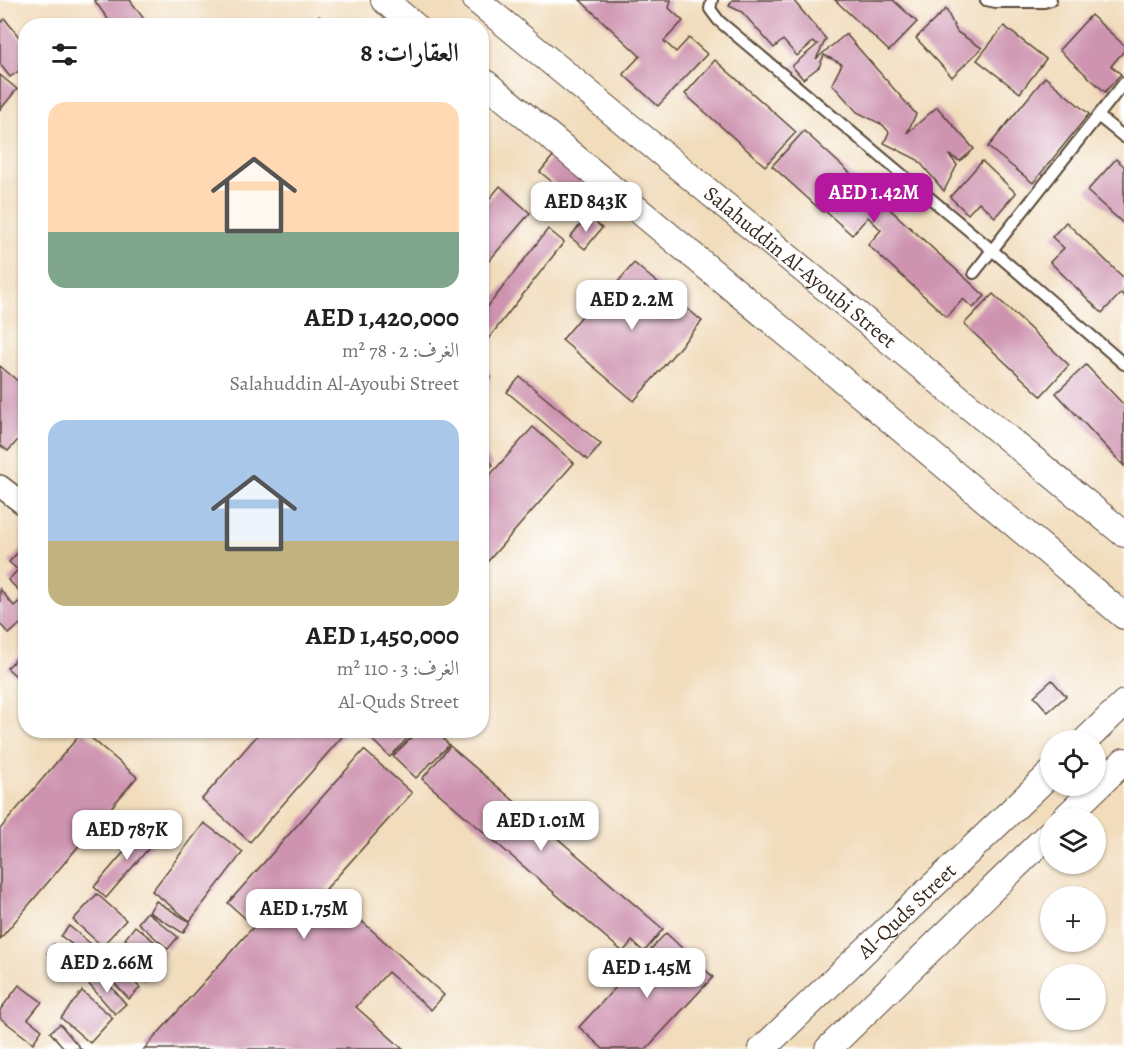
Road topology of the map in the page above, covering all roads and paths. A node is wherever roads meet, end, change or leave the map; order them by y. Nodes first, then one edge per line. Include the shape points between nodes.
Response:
1 (384, 0) edge
2 (476, 0) edge
3 (712, 0) edge
4 (986, 0) edge
5 (1051, 0) edge
6 (405, 18) edge
7 (1124, 83) edge
8 (489, 87) edge
9 (1098, 116) junction
10 (1124, 137) edge
11 (992, 250) junction
12 (974, 273) dead end
13 (1124, 364) edge
14 (1124, 534) edge
15 (1124, 616) edge
16 (1124, 703) edge
17 (1096, 730) edge
18 (1124, 760) edge
19 (1040, 784) edge
20 (1075, 808) edge
21 (1040, 843) edge
22 (762, 1049) edge
23 (828, 1049) edge

1 - 6 street
2 - 14 street, Salahuddin Al-Ayoubi Street
3 - 11 lane via 710,9 719,21
4 - 5 lane
7 - 9 lane
8 - 15 street
9 - 10 lane
9 - 11 lane
11 - 12 lane
11 - 13 lane
16 - 17 street
18 - 20 street
19 - 22 street, Al-Quds Street
21 - 23 street

